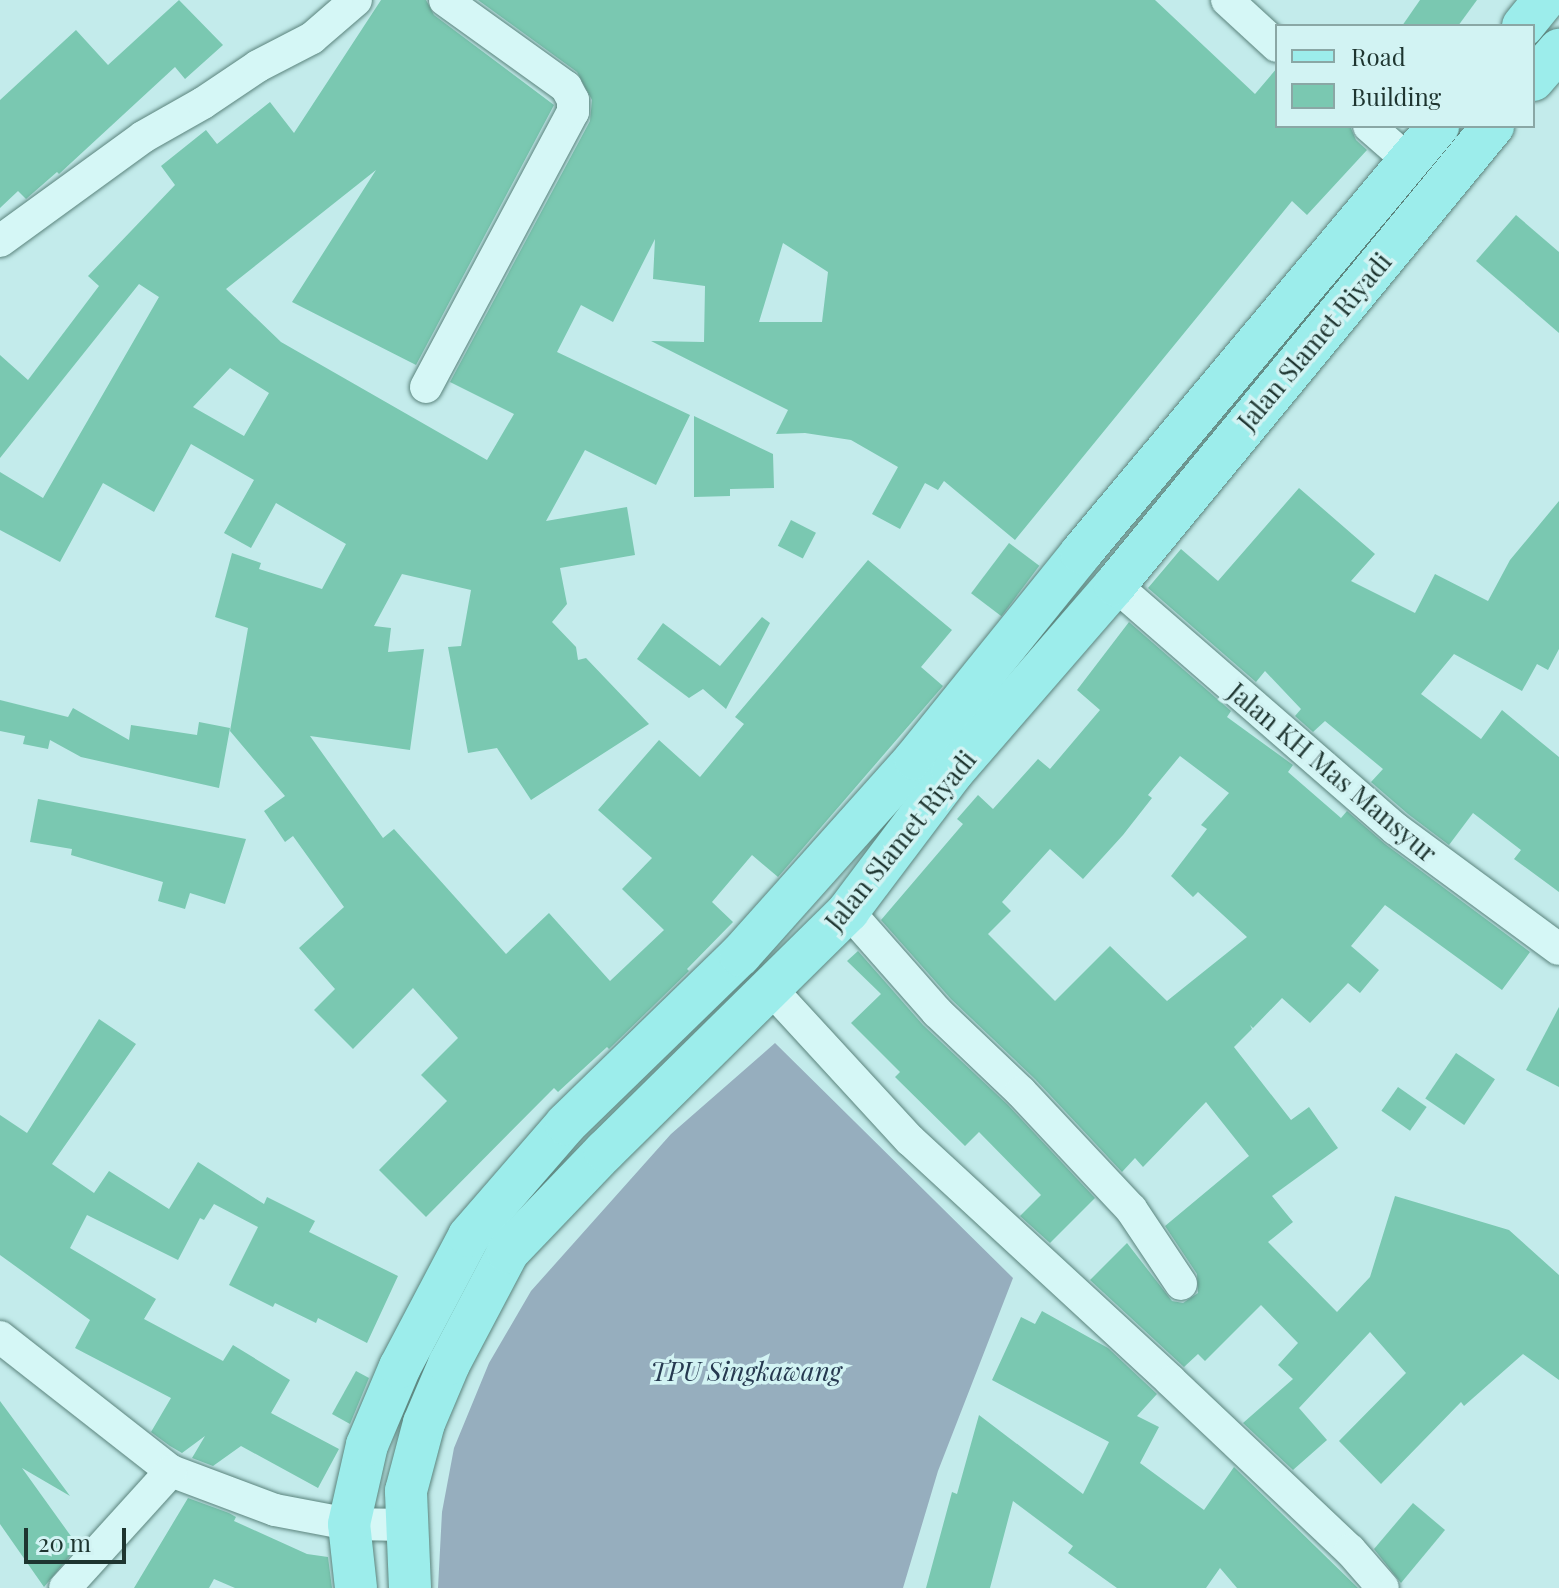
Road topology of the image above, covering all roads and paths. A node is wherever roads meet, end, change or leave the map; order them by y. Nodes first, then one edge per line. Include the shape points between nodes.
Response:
1 (356, 0) edge
2 (445, 0) edge
3 (1227, 0) edge
4 (1275, 44) edge
5 (1559, 50) edge
6 (1535, 78) edge
7 (1371, 128) edge
8 (1436, 128) edge
9 (1491, 128) edge
10 (1409, 161) junction
11 (0, 241) edge
12 (426, 387) dead end
13 (1115, 585) junction
14 (848, 911) junction
15 (1559, 949) edge
16 (770, 988) junction
17 (1181, 1284) dead end
18 (0, 1337) edge
19 (171, 1471) junction
20 (349, 1524) junction
21 (406, 1525) junction
22 (65, 1588) edge
23 (356, 1588) edge
24 (410, 1588) edge
25 (1383, 1588) edge

1 - 11 street via 312,38 143,137
2 - 12 street via 566,87 573,112
3 - 4 street
5 - 6 main road
7 - 10 street
8 - 10 main road, Jalan Slamet Riyadi
9 - 13 main road, Jalan Slamet Riyadi
10 - 20 main road, Jalan Slamet Riyadi via 915,759 740,955 566,1124 469,1236 400,1367 367,1445
13 - 14 main road, Jalan Slamet Riyadi via 952,773
13 - 15 street, Jalan KH Mas Mansyur via 1396,829
14 - 16 main road, Jalan Slamet Riyadi
14 - 17 street via 937,1012 1131,1209
16 - 21 main road, Jalan Slamet Riyadi via 508,1252 424,1423 406,1491
16 - 25 street via 910,1140 1205,1412
18 - 19 street
19 - 20 street via 275,1510
19 - 22 street
20 - 21 street
20 - 23 main road, Jalan Slamet Riyadi
21 - 24 main road, Jalan Slamet Riyadi

